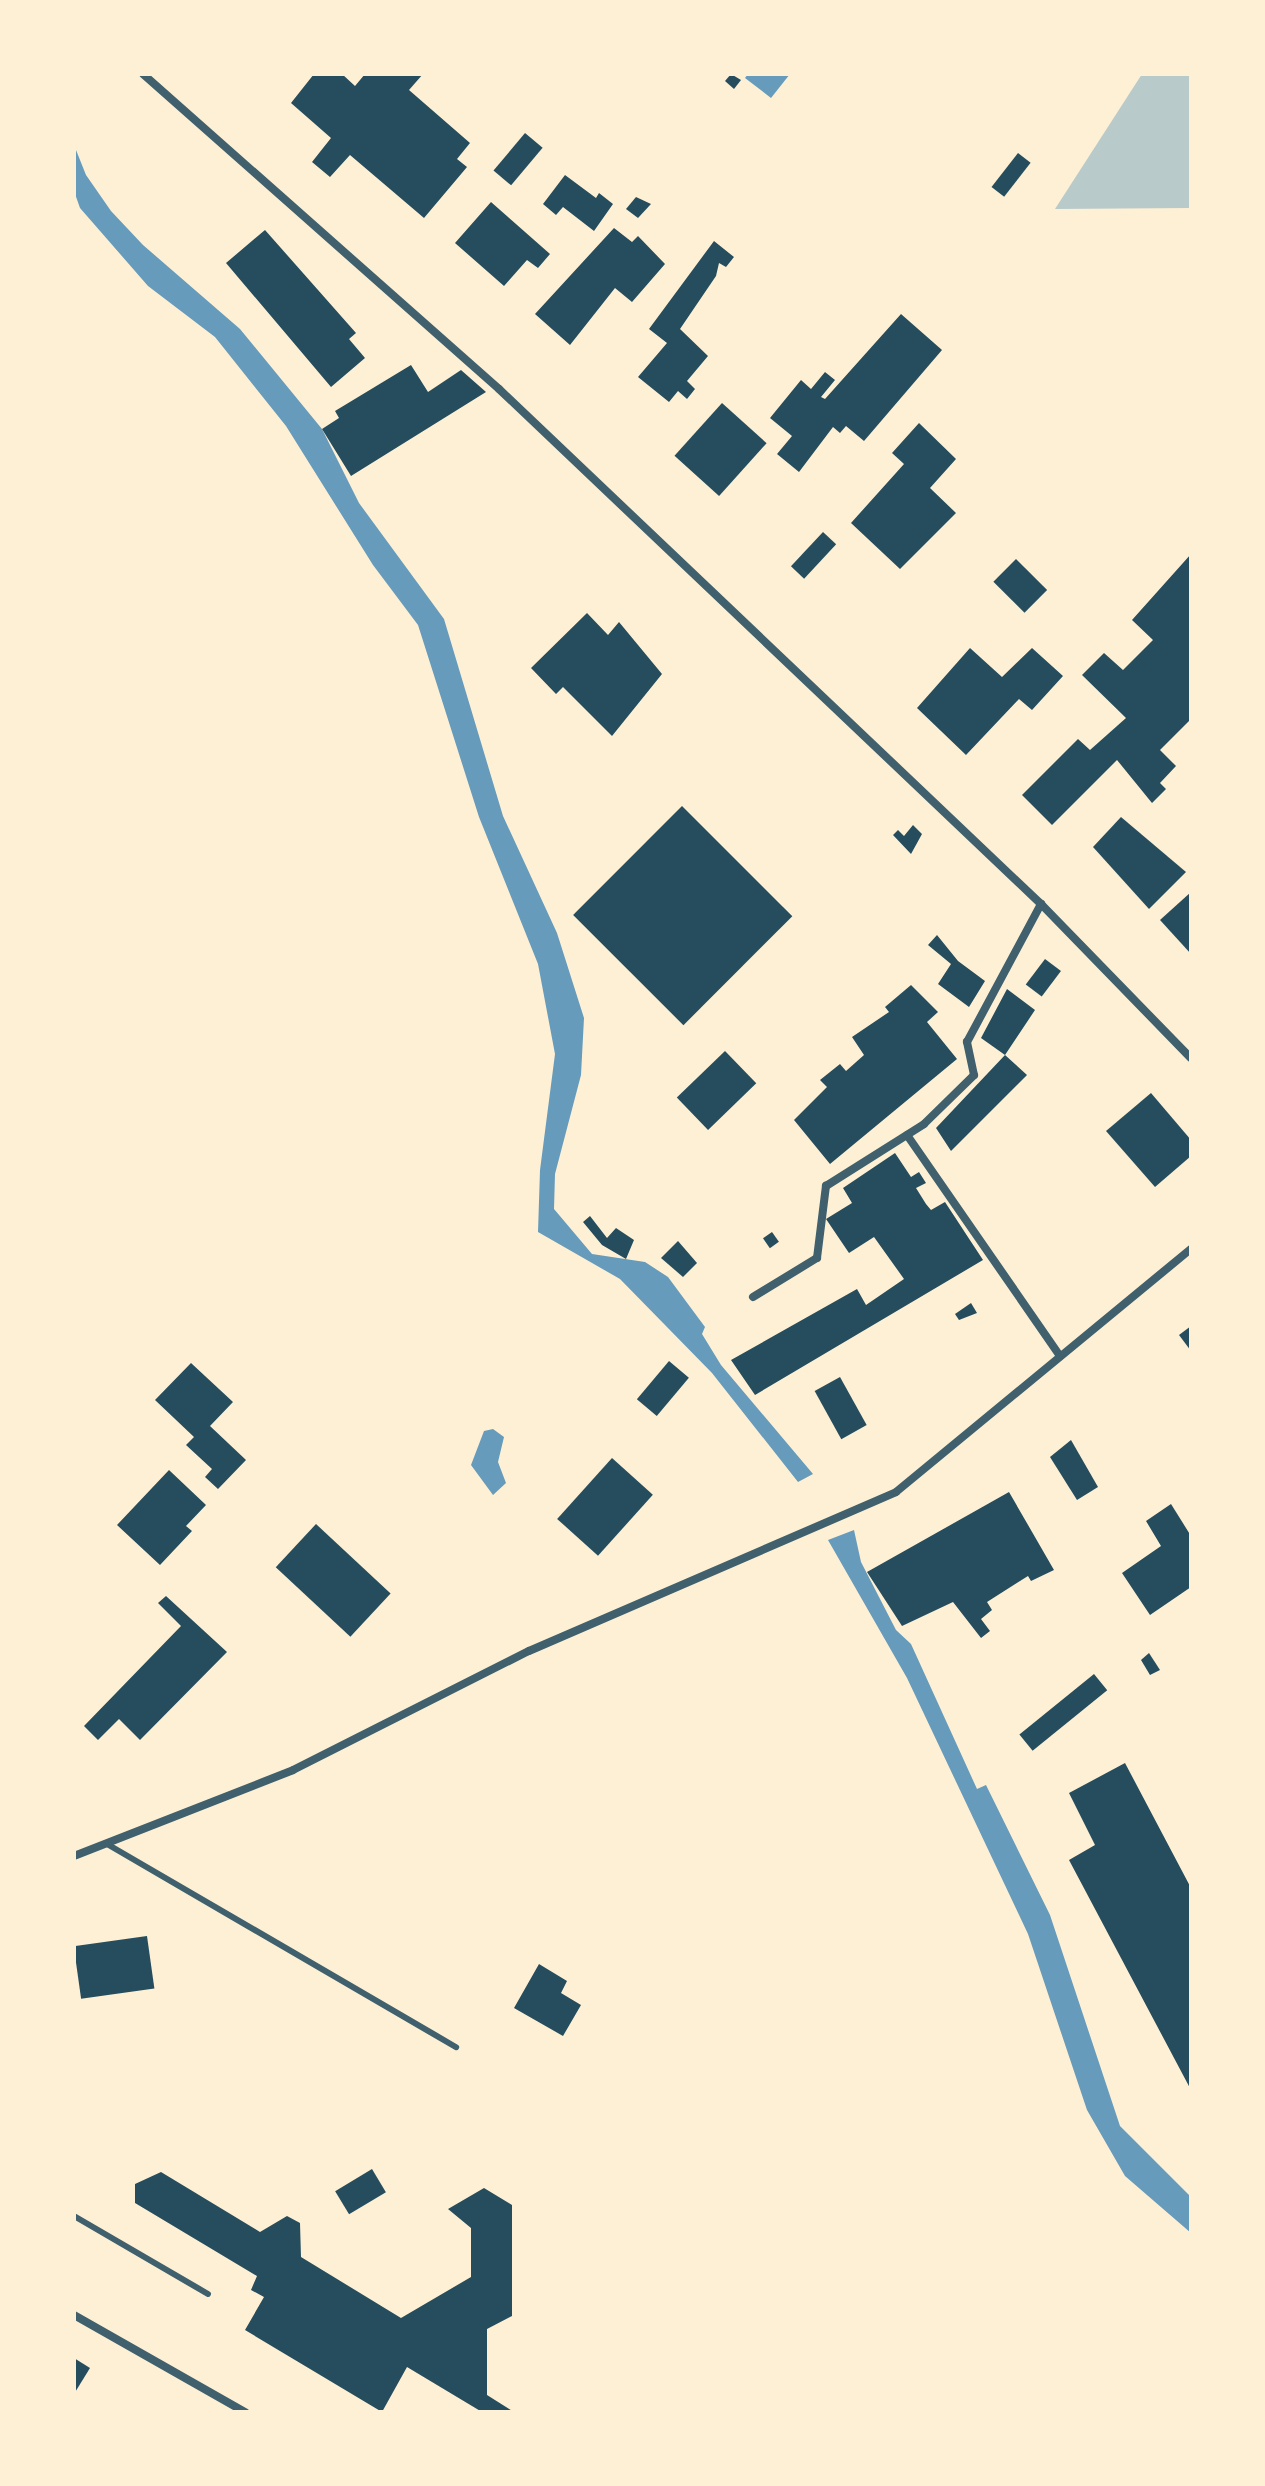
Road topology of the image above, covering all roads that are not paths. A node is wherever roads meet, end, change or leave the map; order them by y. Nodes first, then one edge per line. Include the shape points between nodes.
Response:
1 (143, 74) edge
2 (1041, 904) junction
3 (1191, 1058) edge
4 (907, 1135) junction
5 (1191, 1249) edge
6 (753, 1297) dead end
7 (1060, 1356) junction
8 (107, 1844) junction
9 (74, 1856) edge
10 (456, 2047) dead end
11 (74, 2216) edge
12 (208, 2294) dead end
13 (74, 2315) edge
14 (245, 2412) edge

1 - 2 street via 499,389
2 - 3 street
2 - 4 street via 967,1042 974,1075
4 - 6 street via 826,1186 817,1258
4 - 7 street
5 - 7 street
7 - 8 street via 896,1492 529,1651 293,1770
8 - 9 street
8 - 10 lane
11 - 12 lane
13 - 14 street

